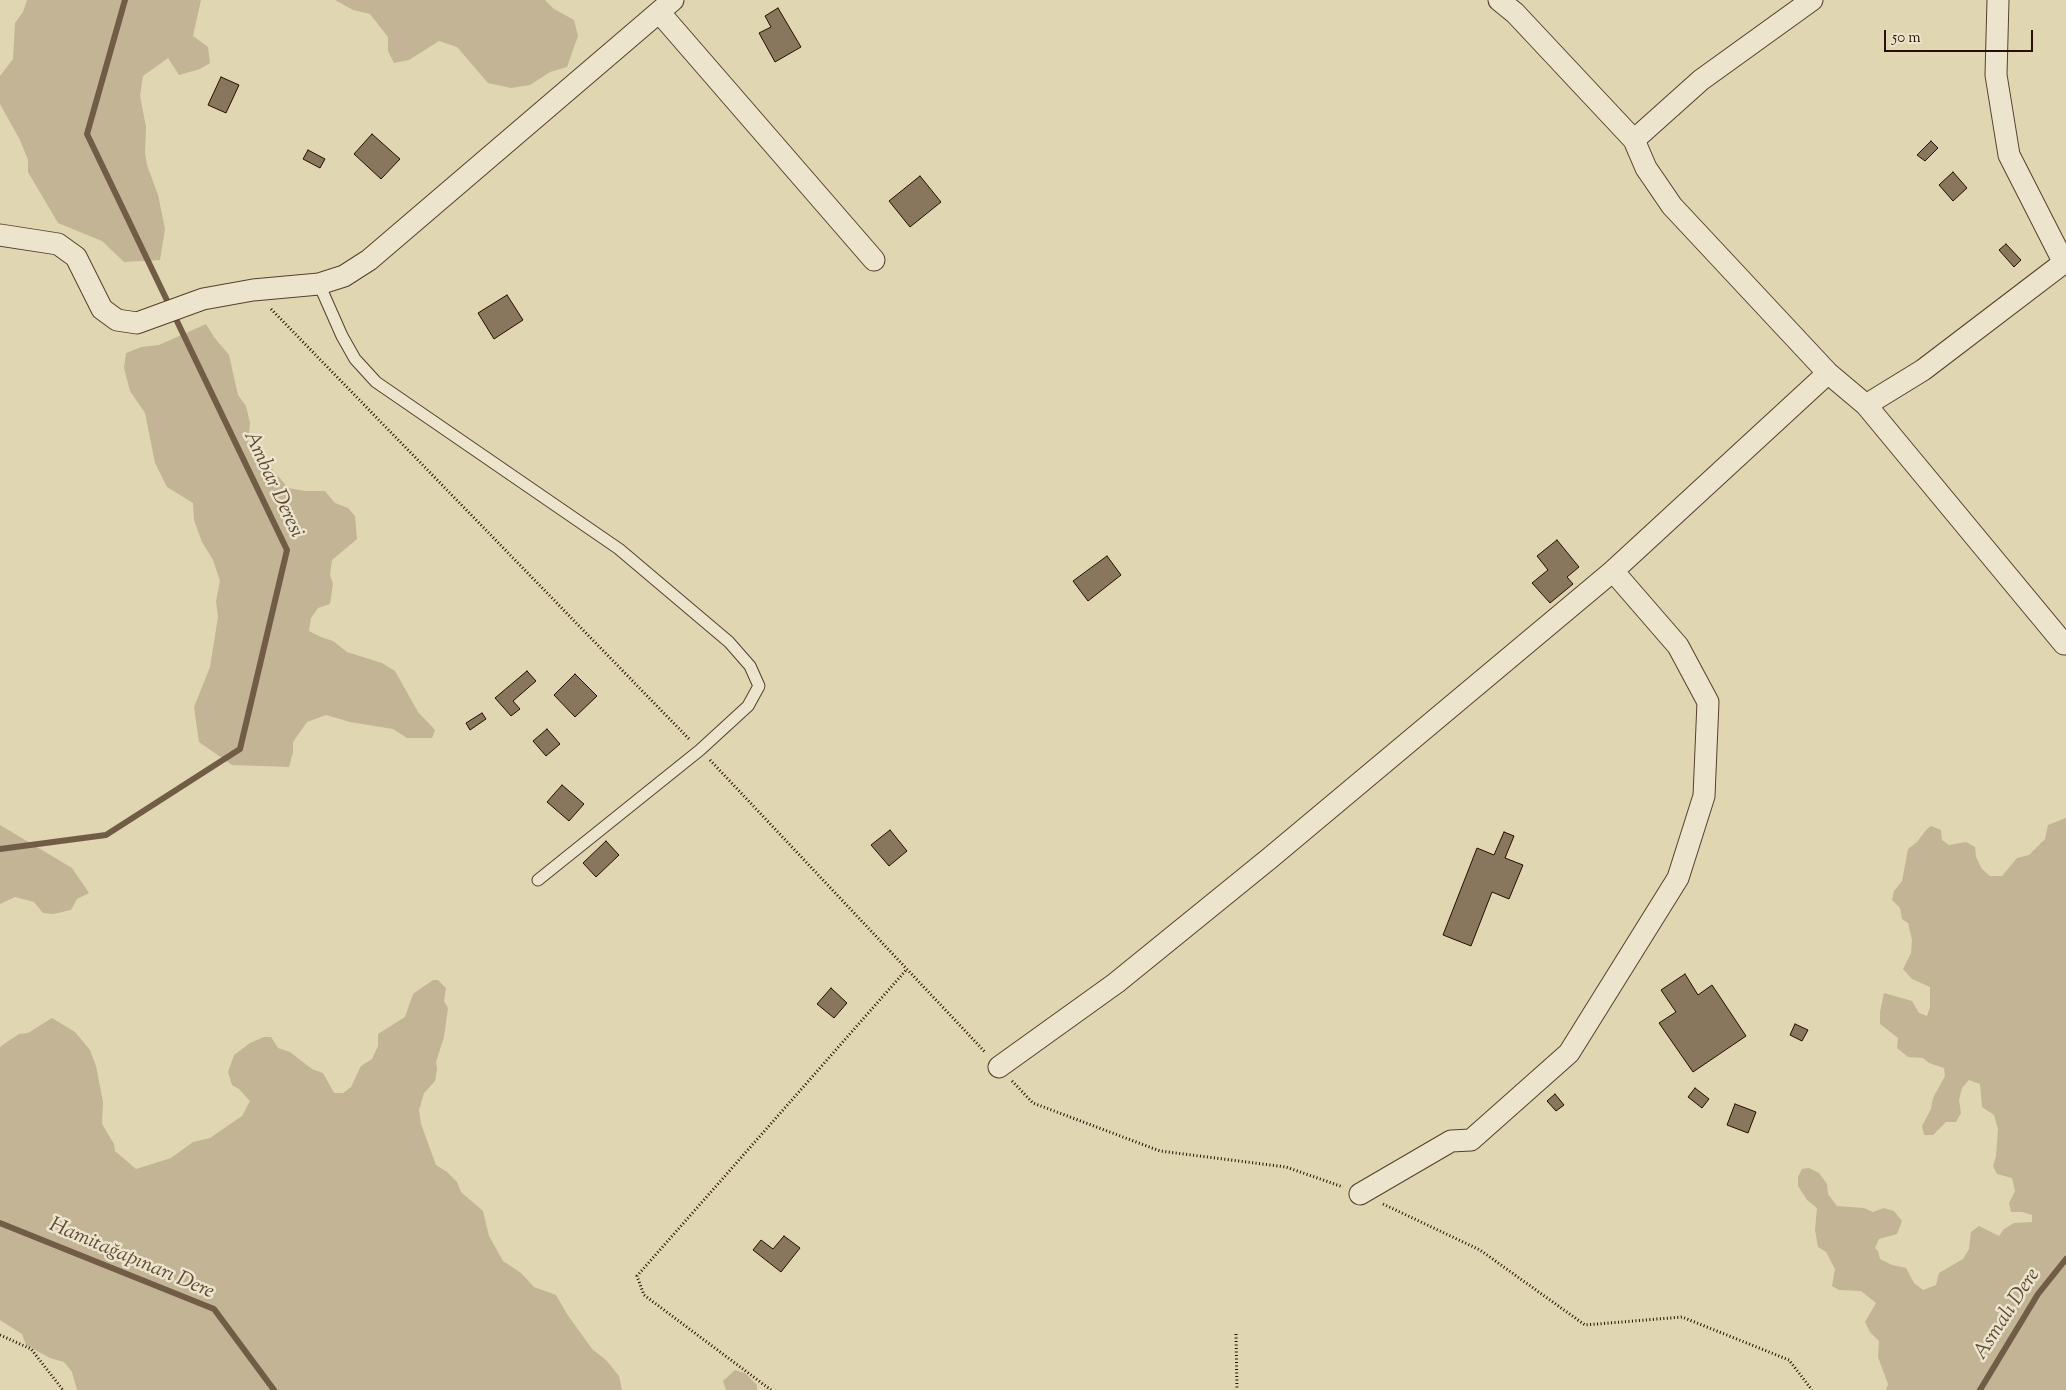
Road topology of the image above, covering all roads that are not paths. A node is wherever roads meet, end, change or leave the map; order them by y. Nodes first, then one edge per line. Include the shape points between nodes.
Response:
1 (1500, 0) edge
2 (1812, 0) edge
3 (1998, 0) edge
4 (666, 6) edge
5 (1634, 140) junction
6 (0, 235) edge
7 (874, 260) dead end
8 (2065, 262) edge
9 (318, 284) junction
10 (1828, 373) junction
11 (1866, 405) junction
12 (1613, 571) junction
13 (2066, 644) edge
14 (538, 880) dead end
15 (999, 1067) road end
16 (1360, 1194) road end

1 - 5 street
2 - 5 street via 1701,80
3 - 8 street via 1996,75 2009,155
4 - 7 street
4 - 9 street via 369,260 344,276
5 - 10 street via 1646,168 1672,206
6 - 9 street via 58,244 76,257 102,309 117,320 137,323 202,299
8 - 11 street via 1923,370
9 - 14 lane via 342,336 376,382 619,550 730,642 750,666 759,686 748,706 700,750
10 - 11 street
10 - 12 street
11 - 13 street
12 - 15 street via 1116,983
12 - 16 street via 1678,646 1708,702 1704,796 1678,878 1569,1053 1471,1140 1450,1141

